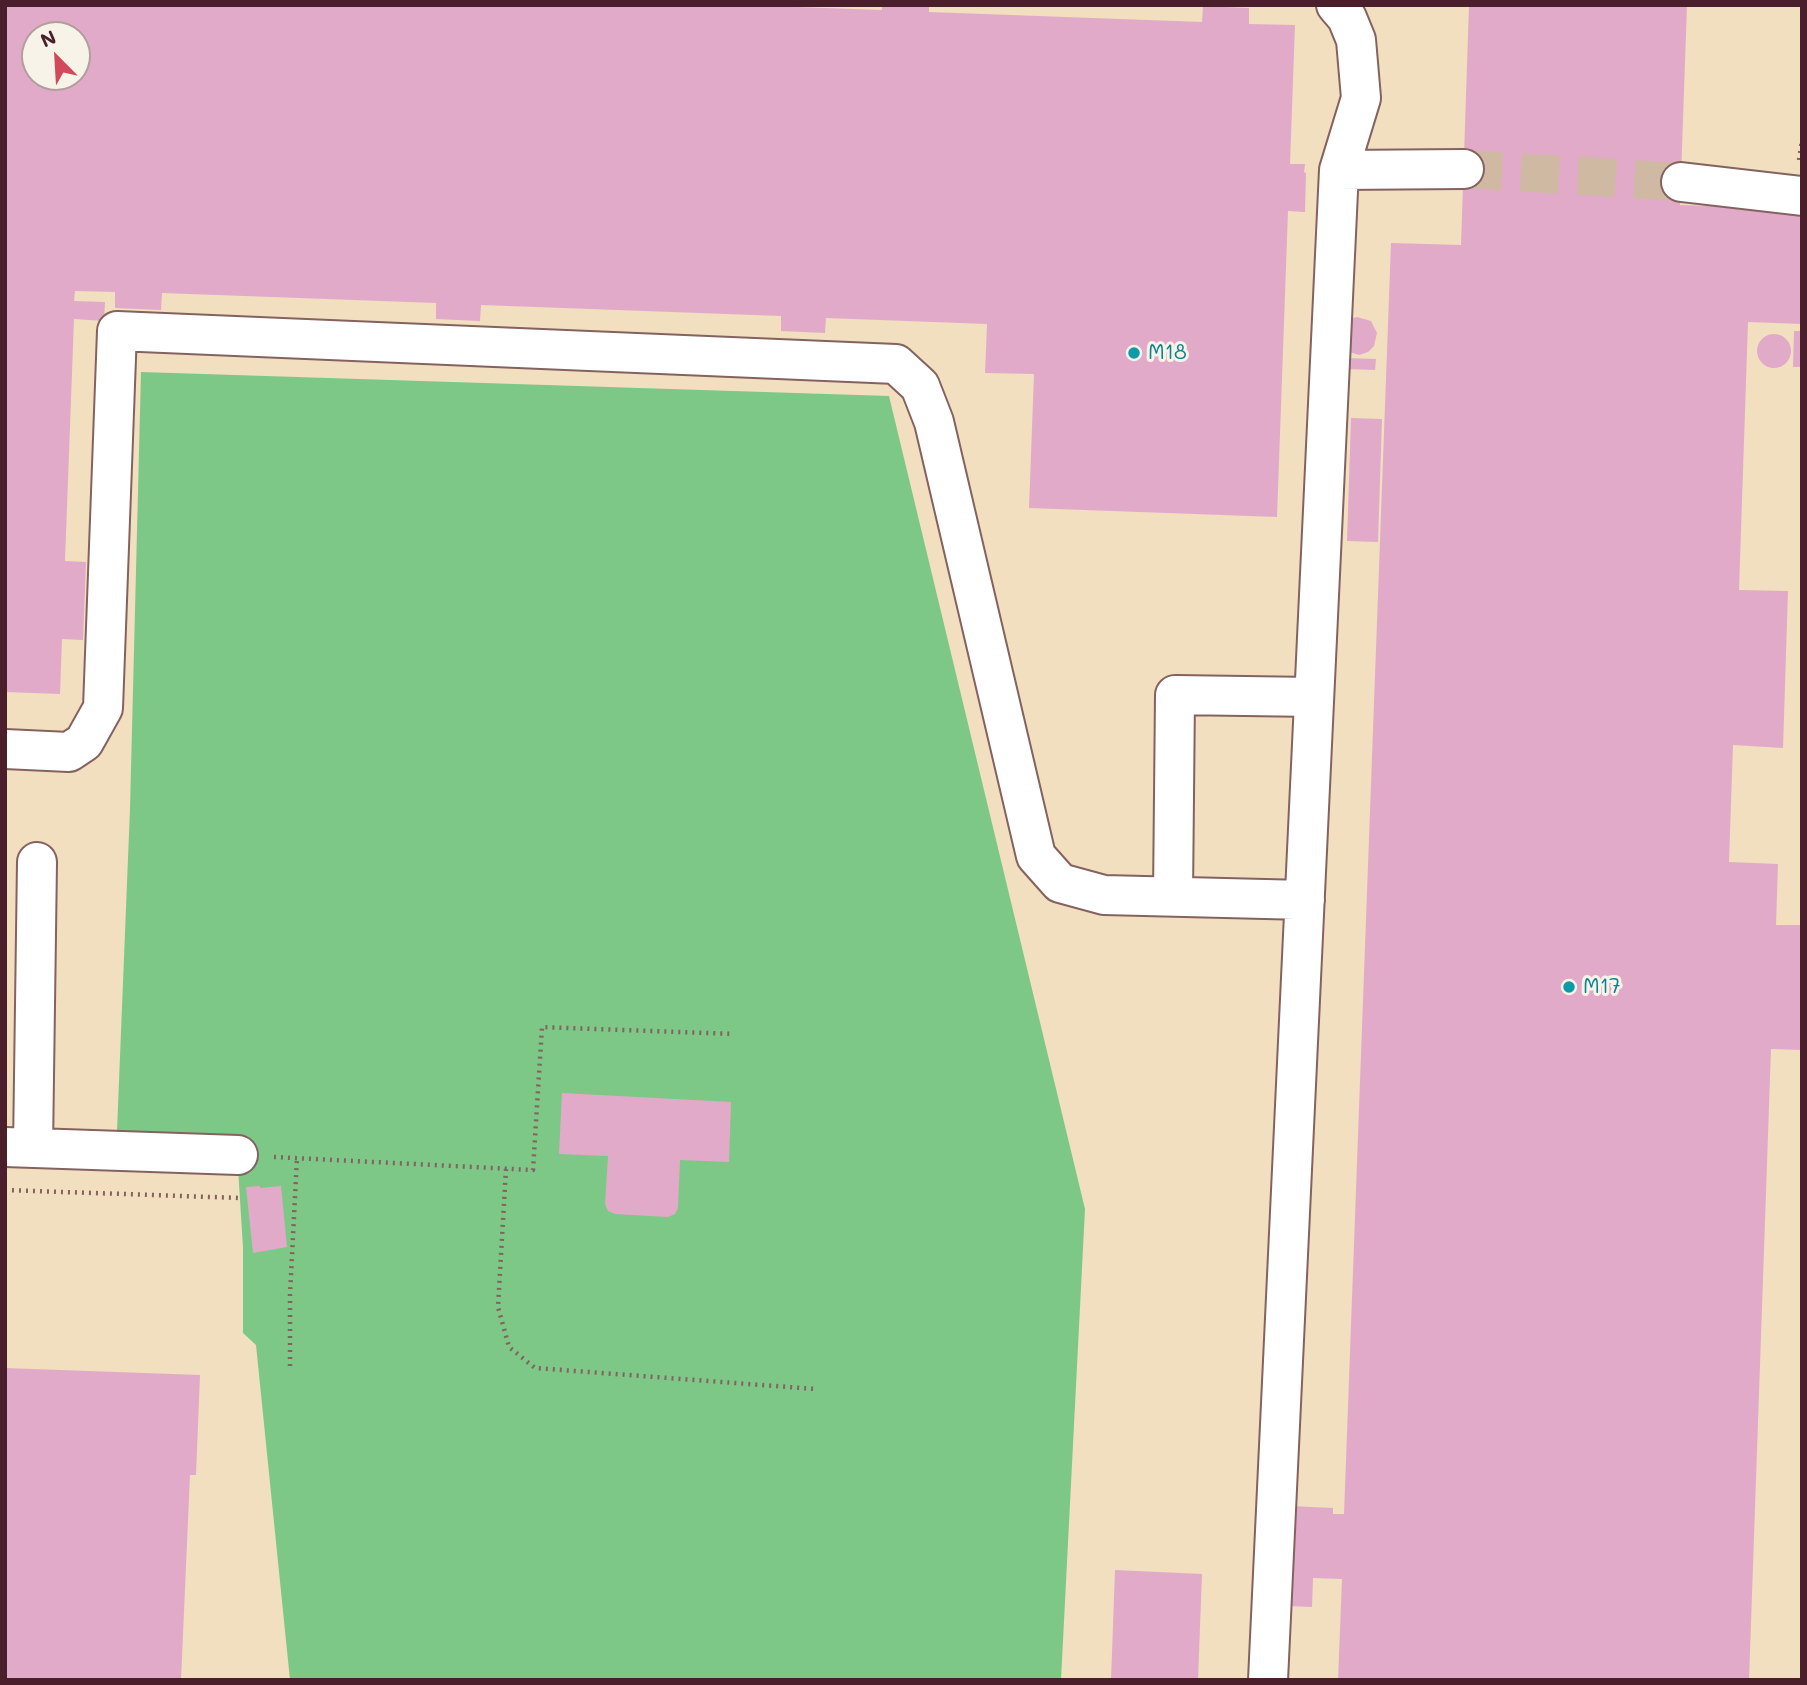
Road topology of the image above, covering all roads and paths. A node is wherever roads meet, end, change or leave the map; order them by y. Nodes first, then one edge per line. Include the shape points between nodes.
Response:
1 (1336, 5) edge
2 (1464, 169) tunnel mouth
3 (1339, 170) junction
4 (1681, 182) tunnel mouth
5 (1802, 196) edge
6 (1314, 697) junction
7 (5, 749) edge
8 (37, 862) dead end
9 (1173, 896) junction
10 (1305, 900) junction
11 (733, 1034) dead end
12 (19, 1147) edge
13 (238, 1155) joint
14 (296, 1158) junction
15 (506, 1169) junction
16 (5, 1190) edge
17 (241, 1198) dead end
18 (290, 1366) dead end
19 (815, 1389) dead end
20 (1268, 1680) edge

1 - 3 lane via 1356,40 1361,98
2 - 3 lane
3 - 6 lane
4 - 5 lane
6 - 9 lane via 1175,695
6 - 10 lane
7 - 9 lane via 69,752 84,742 103,708 117,331 896,364 920,386 934,422 1036,856 1060,883 1104,895
8 - 12 lane
9 - 10 lane
10 - 20 lane
11 - 15 path via 542,1027 533,1170
12 - 13 lane
13 - 14 path
14 - 15 path
14 - 18 path
15 - 19 path via 498,1307 509,1347 535,1368
16 - 17 path

